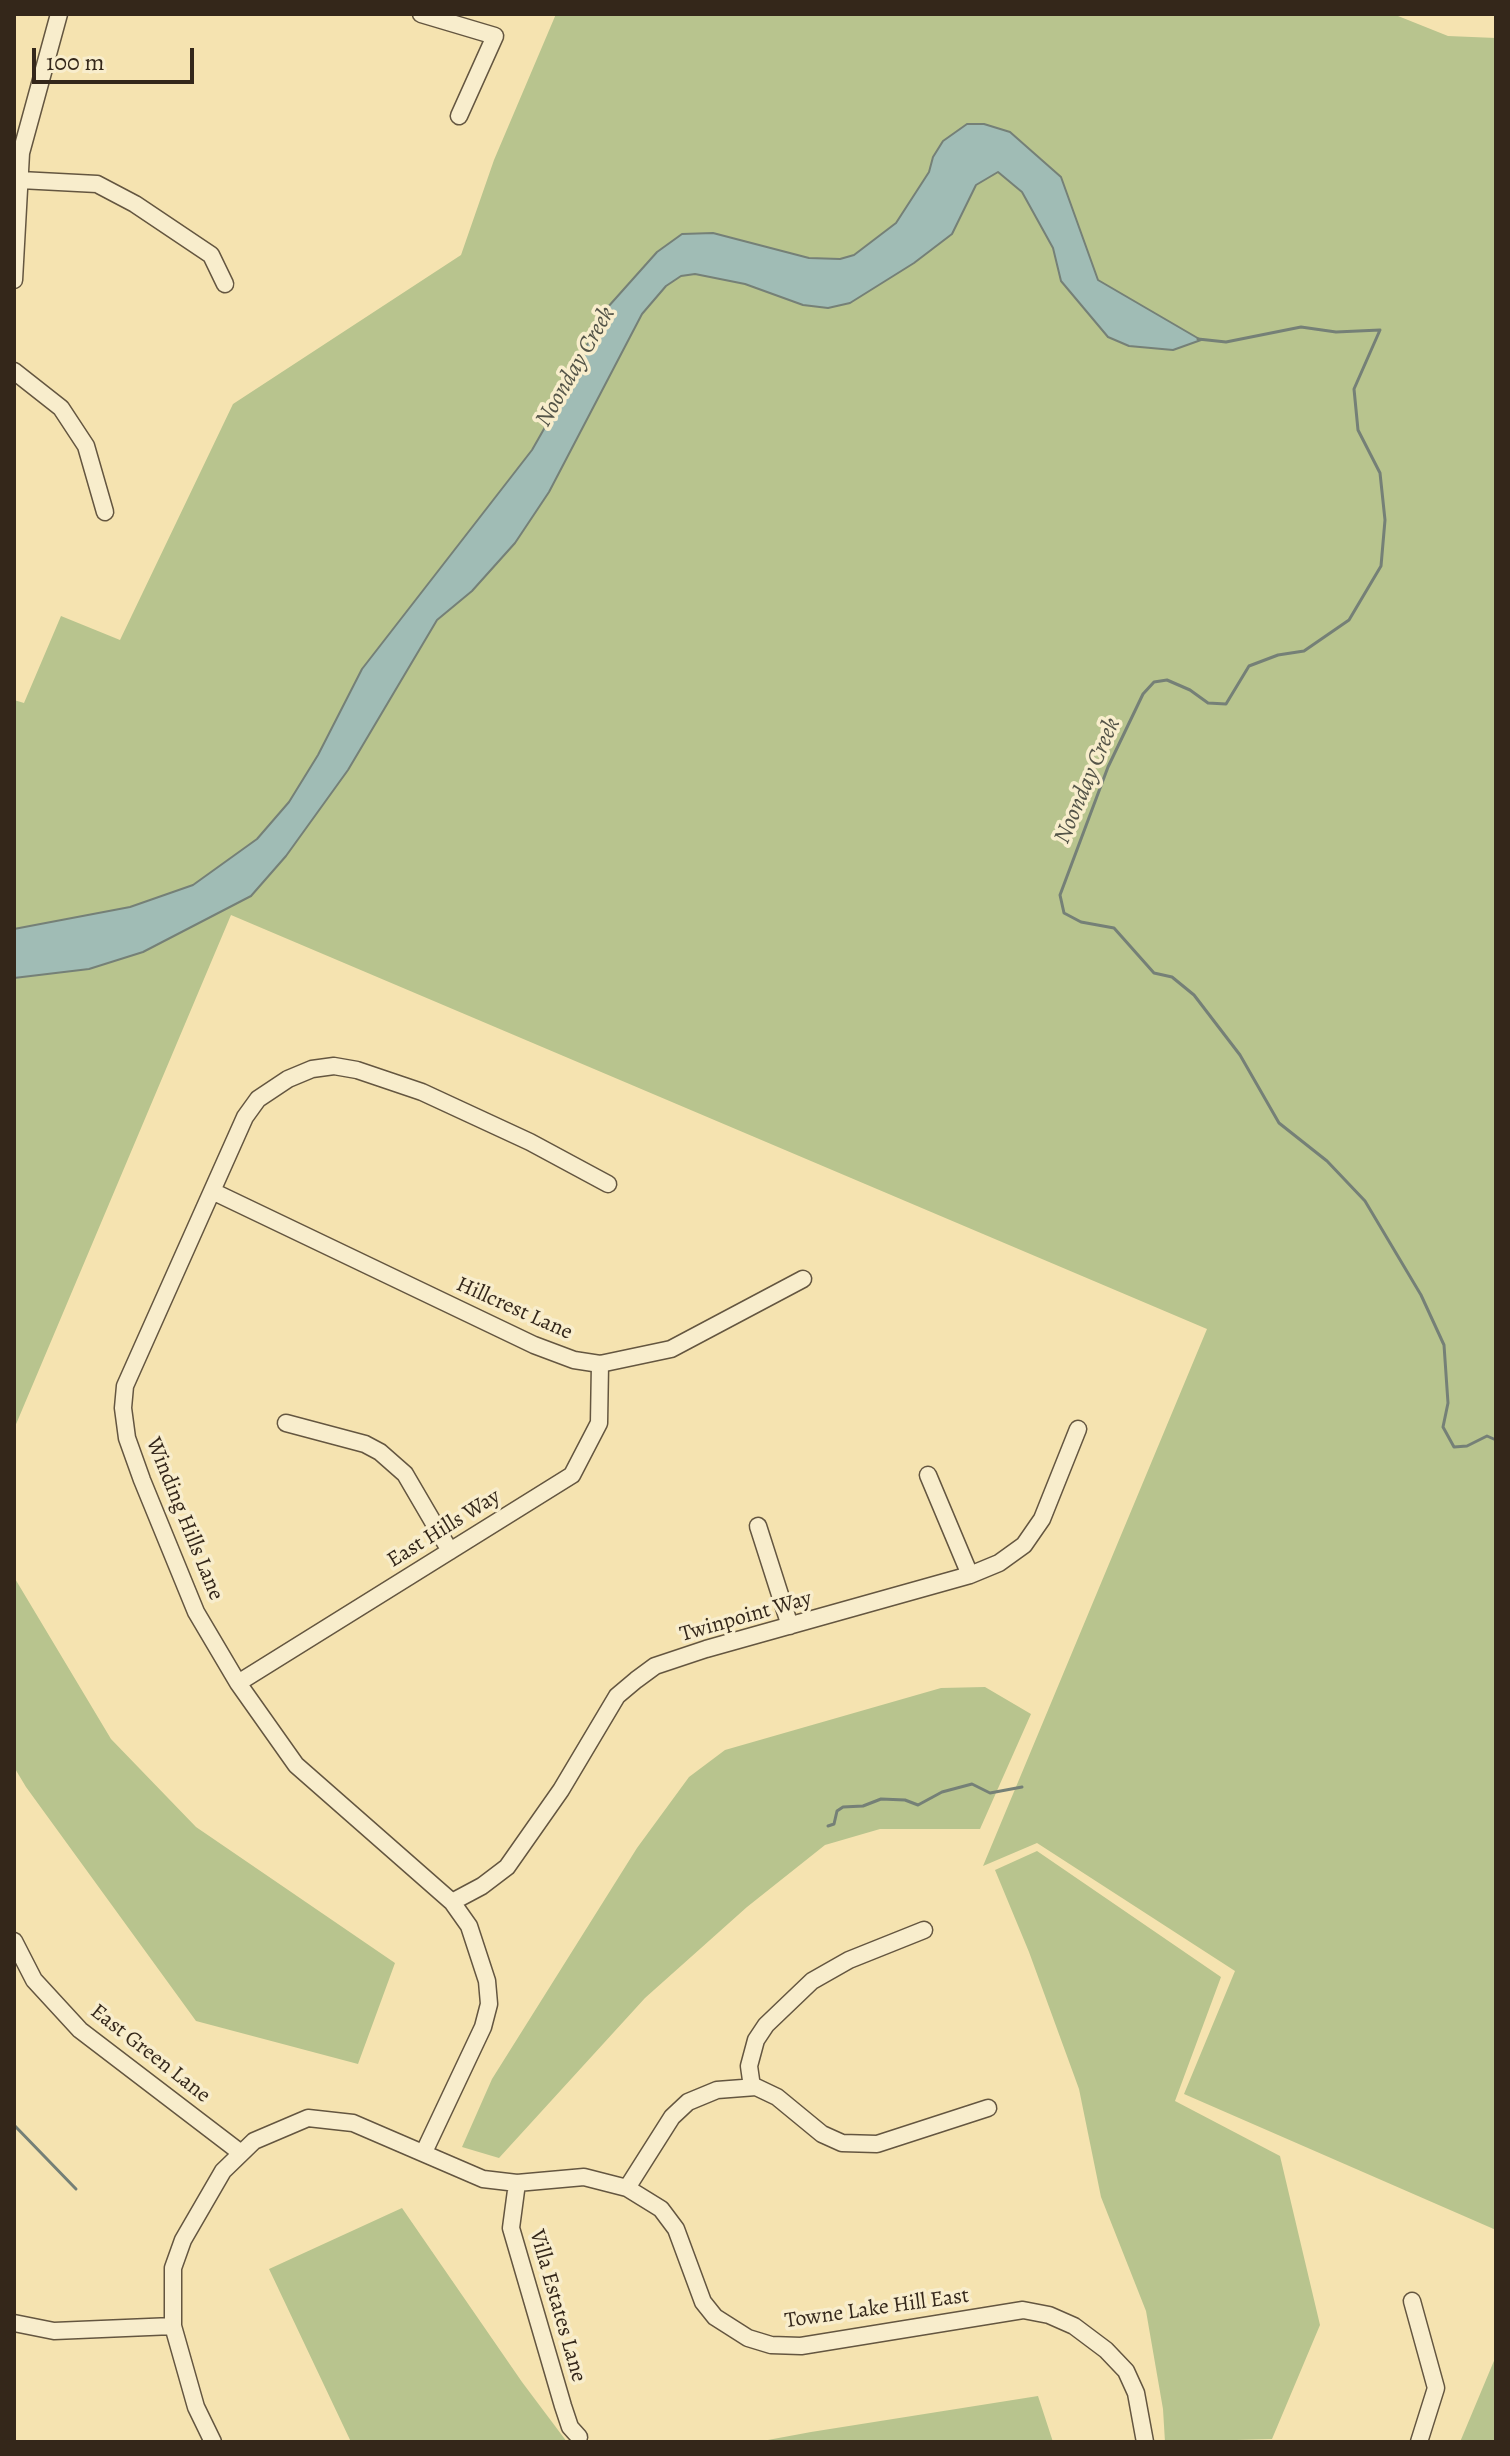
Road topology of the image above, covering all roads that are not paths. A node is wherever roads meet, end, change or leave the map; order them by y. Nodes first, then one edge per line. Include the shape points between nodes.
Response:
1 (59, 14) edge
2 (421, 14) edge
3 (459, 116) dead end
4 (20, 180) junction
5 (15, 252) edge
6 (14, 280) edge
7 (225, 284) dead end
8 (14, 371) edge
9 (105, 512) dead end
10 (608, 1184) dead end
11 (212, 1191) junction
12 (803, 1279) dead end
13 (600, 1364) junction
14 (286, 1423) dead end
15 (1078, 1429) dead end
16 (928, 1475) dead end
17 (758, 1526) dead end
18 (450, 1551) junction
19 (970, 1575) junction
20 (790, 1626) junction
21 (238, 1683) junction
22 (452, 1902) junction
23 (924, 1930) dead end
24 (14, 1941) edge
25 (752, 2087) junction
26 (988, 2108) dead end
27 (424, 2152) junction
28 (241, 2153) junction
29 (517, 2183) junction
30 (627, 2188) junction
31 (1412, 2301) dead end
32 (14, 2323) edge
33 (173, 2326) junction
34 (579, 2437) dead end
35 (213, 2442) edge
36 (1145, 2442) edge
37 (1419, 2442) edge

1 - 4 street via 21,153
2 - 3 street via 495,36
4 - 5 street
4 - 7 street via 97,184 211,255
5 - 6 street
8 - 9 street via 61,408 86,446
10 - 11 street, Winding Hills Lane via 422,1092 334,1066 288,1079 258,1099
11 - 13 street, Hillcrest Lane via 534,1345
11 - 21 street, Winding Hills Lane via 133,1362 123,1408 142,1480 196,1612
12 - 13 street, Hillcrest Lane via 671,1349
13 - 18 street, East Hills Way via 599,1423 572,1475
14 - 18 street via 380,1452 405,1474
15 - 19 street, Twinpoint Way via 1060,1483 1034,1533 1010,1555
16 - 19 street
17 - 20 street
18 - 21 street, East Hills Way
19 - 20 street, Twinpoint Way
20 - 22 street, Twinpoint Way via 655,1666 636,1680 617,1696 507,1867
21 - 22 street, Winding Hills Lane via 296,1765
22 - 27 street, Winding Hills Lane via 469,1926 481,1958 489,2004
23 - 25 street via 812,1981 756,2040 749,2066
24 - 28 street, East Green Lane via 34,1980 80,2030
25 - 26 street via 777,2097 822,2134 842,2143 877,2144
25 - 30 street via 717,2090 688,2102 672,2117
27 - 28 street, Towne Lake Hill East via 353,2123 308,2118 254,2141
27 - 29 street, Towne Lake Hill East via 483,2179
28 - 33 street, Towne Lake Hill East via 223,2171 183,2240 173,2268
29 - 30 street, Towne Lake Hill East via 584,2177
29 - 34 street, Villa Estates Lane via 511,2228 567,2417
30 - 36 street, Towne Lake Hill East via 661,2209 676,2229 703,2302 715,2317 748,2338 801,2346 1023,2310 1049,2315 1085,2334 1126,2371
31 - 37 street via 1436,2388
32 - 33 street via 54,2331
33 - 35 street, Towne Lake Hill East via 196,2407

